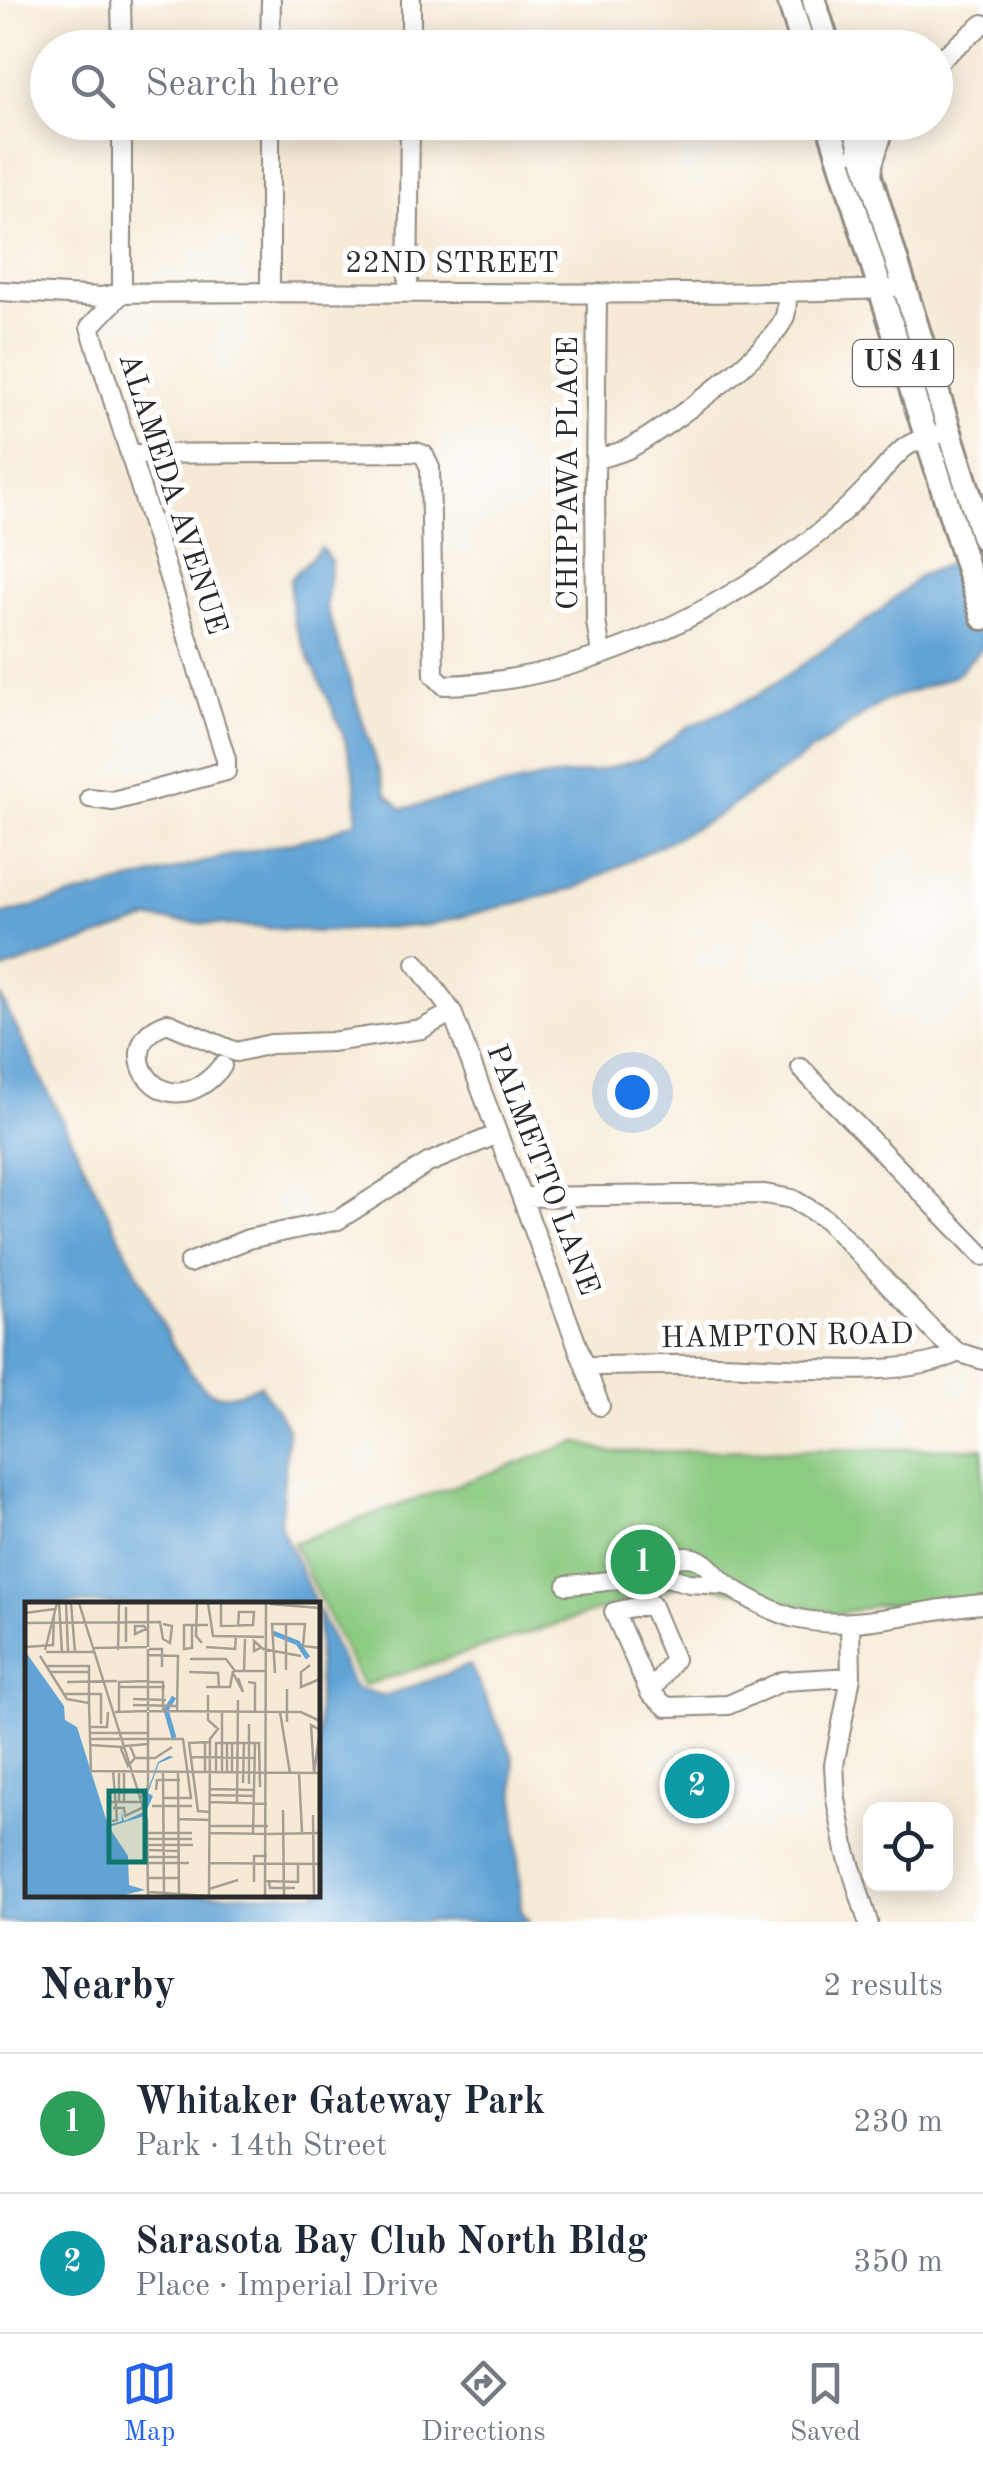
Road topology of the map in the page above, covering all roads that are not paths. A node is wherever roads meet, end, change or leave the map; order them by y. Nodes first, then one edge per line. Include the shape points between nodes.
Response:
1 (122, 0) edge
2 (271, 0) edge
3 (411, 0) edge
4 (789, 0) edge
5 (814, 0) edge
6 (983, 24) edge
7 (122, 30) edge
8 (270, 30) edge
9 (411, 30) edge
10 (798, 30) edge
11 (824, 30) edge
12 (953, 49) edge
13 (122, 140) edge
14 (270, 140) edge
15 (410, 140) edge
16 (833, 140) edge
17 (858, 140) edge
18 (867, 140) edge
19 (880, 140) edge
20 (860, 148) junction
21 (845, 179) junction
22 (872, 185) junction
23 (904, 288) junction
24 (880, 289) junction
25 (408, 291) junction
26 (0, 292) edge
27 (270, 292) junction
28 (122, 293) junction
29 (597, 293) junction
30 (788, 293) junction
31 (950, 431) junction
32 (926, 438) junction
33 (130, 454) junction
34 (596, 460) junction
35 (983, 538) edge
36 (983, 618) edge
37 (601, 654) junction
38 (90, 798) dead end
39 (416, 963) dead end
40 (452, 1012) junction
41 (222, 1066) dead end
42 (801, 1068) dead end
43 (498, 1134) junction
44 (522, 1198) junction
45 (983, 1256) edge
46 (189, 1264) dead end
47 (957, 1352) junction
48 (983, 1360) edge
49 (588, 1366) junction
50 (600, 1406) dead end
51 (645, 1571) junction
52 (726, 1584) junction
53 (567, 1585) dead end
54 (983, 1594) edge
55 (983, 1604) edge
56 (960, 1606) junction
57 (850, 1623) junction
58 (851, 1677) junction
59 (650, 1693) junction
60 (868, 1922) edge

1 - 7 street
2 - 8 street
3 - 9 street
4 - 10 main road
5 - 11 main road
6 - 12 street
13 - 28 street
14 - 27 street
15 - 25 street
16 - 21 main road, US 41
17 - 20 main road, US 41
18 - 20 street
19 - 22 street
20 - 21 street
20 - 22 main road, US 41
21 - 24 main road, US 41
22 - 23 main road, US 41
23 - 24 street, 22ND STREET
23 - 31 main road, US 41
24 - 30 street, 22ND STREET
24 - 32 main road, US 41
25 - 27 street, 22ND STREET
25 - 29 street, 22ND STREET
26 - 28 street, 22ND STREET
27 - 28 street, 22ND STREET
28 - 33 street, ALAMEDA AVENUE via 90,327
29 - 30 street, 22ND STREET
29 - 34 street, CHIPPAWA PLACE
30 - 34 street via 775,331 721,384 630,448
31 - 32 street
31 - 35 main road, US 41
32 - 36 main road, US 41
32 - 37 street via 905,447 847,507 777,564 679,622
33 - 37 street via 416,452 430,468 432,666 438,681 522,679
33 - 38 street, ALAMEDA AVENUE via 226,770 113,802
34 - 37 street, CHIPPAWA PLACE
39 - 40 street, PALMETTO LANE
40 - 41 street via 422,1028 236,1052 167,1023 143,1038 142,1069 162,1091 189,1092
40 - 43 street, PALMETTO LANE
42 - 45 street
43 - 44 street, PALMETTO LANE
43 - 46 street via 428,1162 338,1220 248,1238
44 - 47 street via 792,1199 826,1219
44 - 49 street, PALMETTO LANE
47 - 48 street, HAMPTON ROAD
47 - 49 street, HAMPTON ROAD via 923,1364 871,1368
49 - 50 street, PALMETTO LANE
51 - 52 street via 688,1584
51 - 52 street via 669,1558 698,1558
51 - 53 street
52 - 57 street via 790,1616
54 - 56 street
55 - 56 street
56 - 57 street
57 - 58 street
58 - 59 street via 783,1681 728,1705 667,1708
58 - 60 street via 834,1764 836,1799
59 - 59 street via 614,1612 651,1604 674,1659

